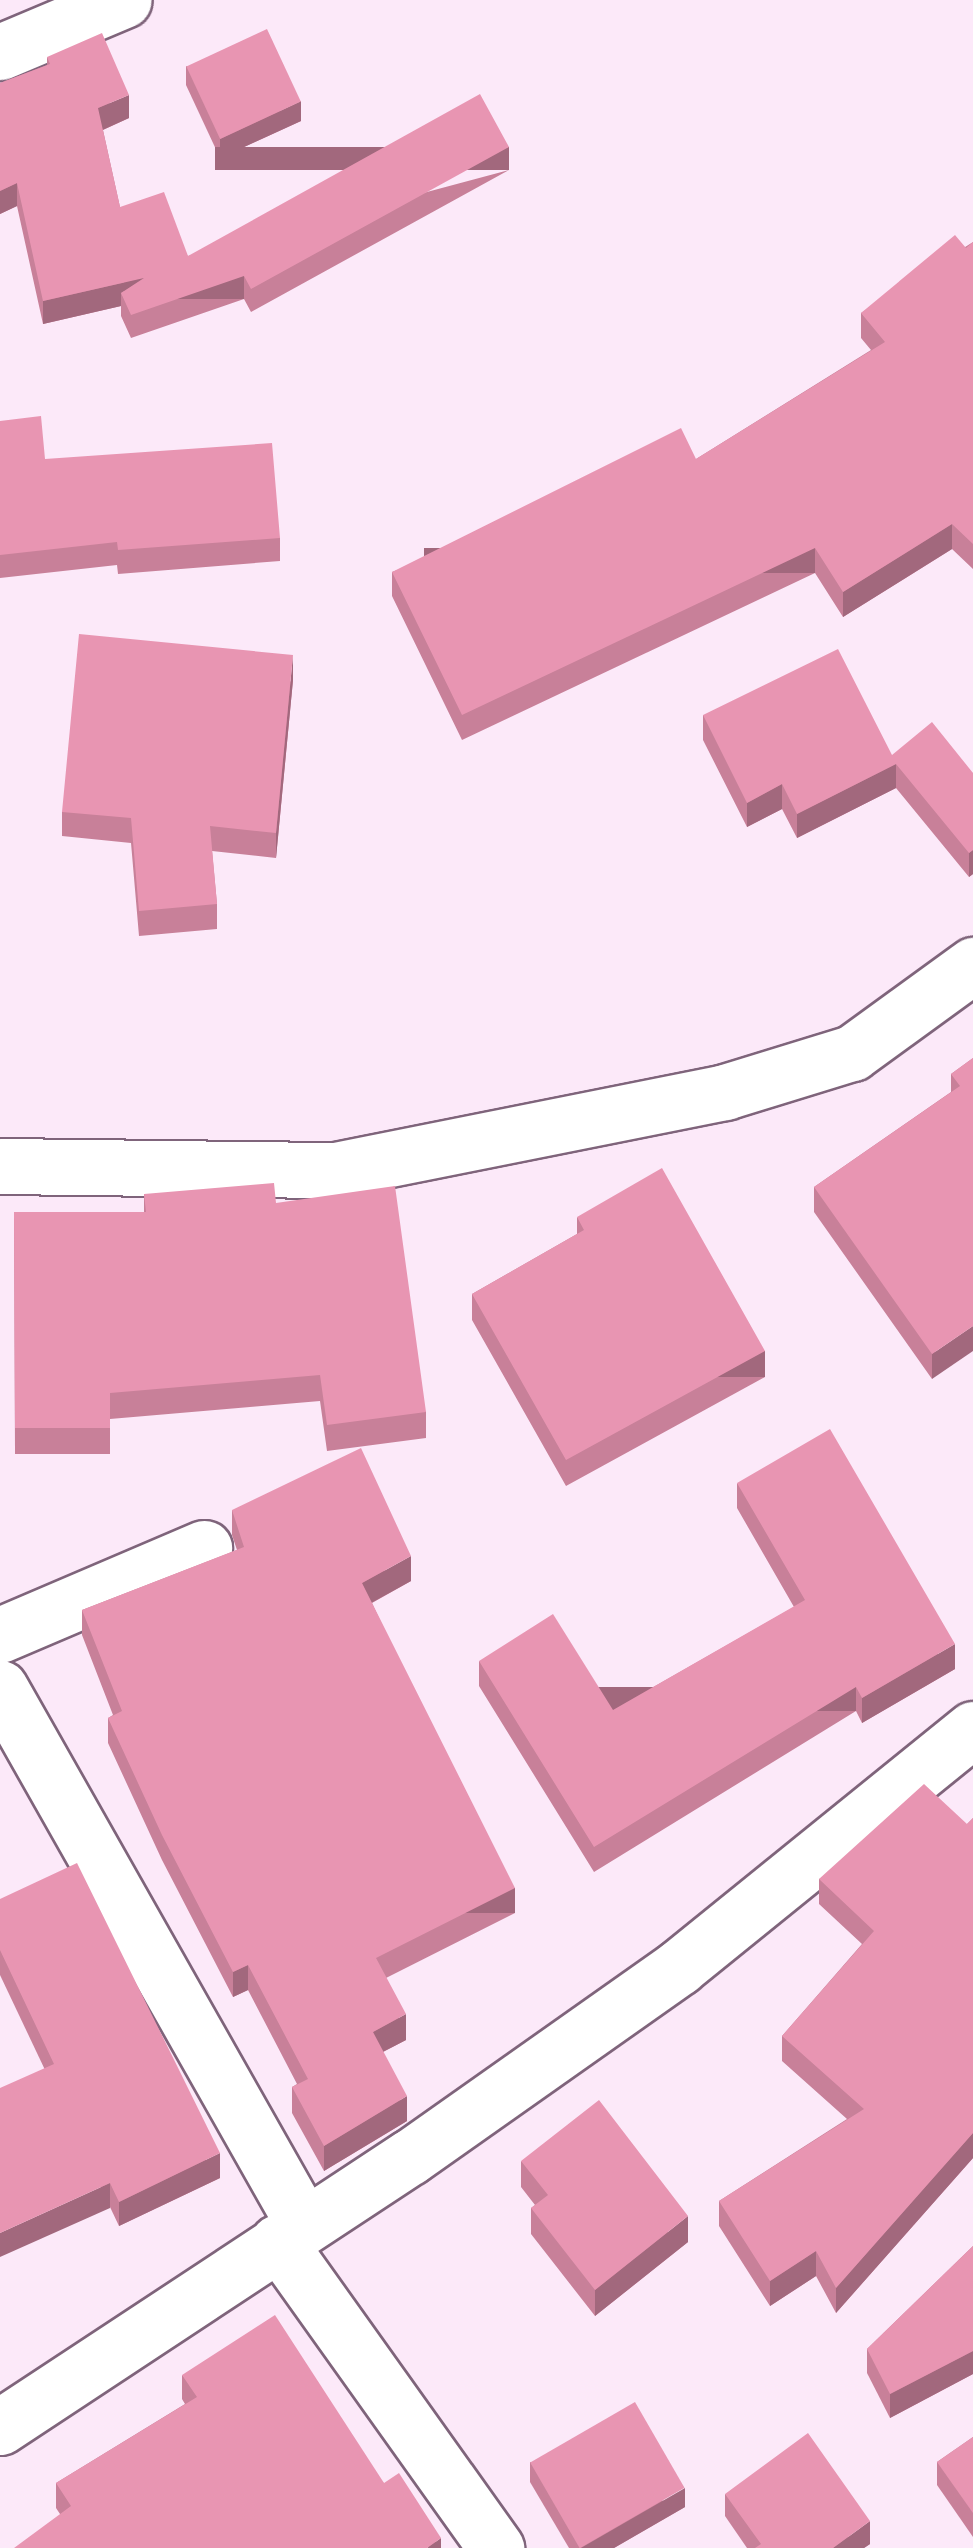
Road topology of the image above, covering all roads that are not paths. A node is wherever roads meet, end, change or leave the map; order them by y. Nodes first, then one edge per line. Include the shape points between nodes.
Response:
1 (98, 6) edge
2 (0, 52) edge
3 (973, 965) edge
4 (0, 1166) edge
5 (204, 1548) dead end
6 (0, 1635) edge
7 (0, 1688) edge
8 (973, 1729) edge
9 (291, 2234) junction
10 (0, 2427) edge
11 (496, 2548) edge

1 - 2 street
3 - 4 street via 852,1052 725,1092 335,1170
5 - 6 street
7 - 9 street
8 - 9 street via 679,1966
9 - 10 street
9 - 11 street

